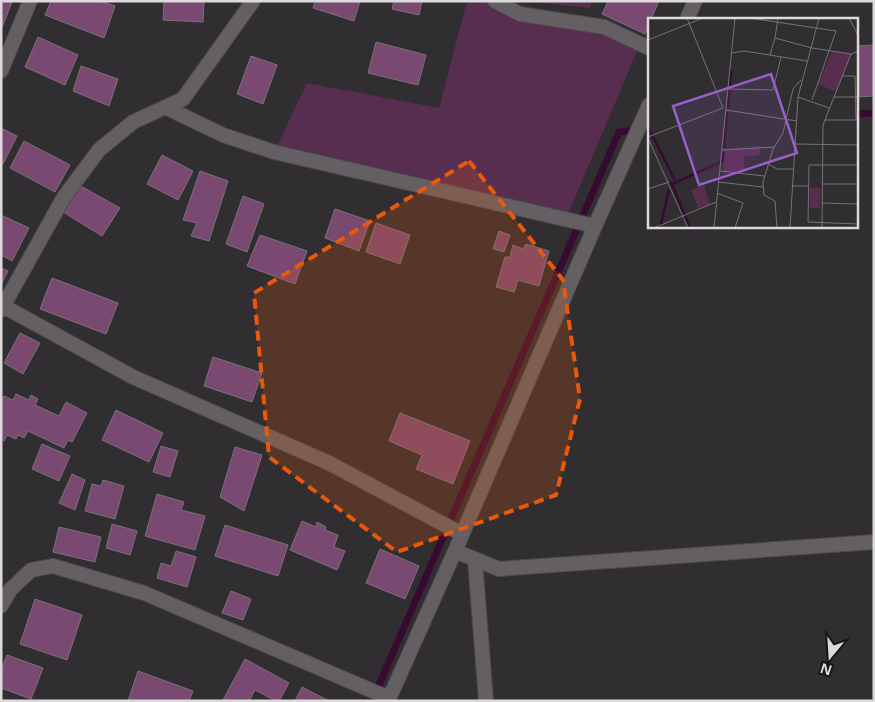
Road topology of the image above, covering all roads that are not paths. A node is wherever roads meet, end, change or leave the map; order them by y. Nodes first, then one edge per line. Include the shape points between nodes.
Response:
1 (30, 1) edge
2 (253, 1) edge
3 (495, 1) edge
4 (695, 1) edge
5 (687, 18) edge
6 (648, 48) edge
7 (1, 71) edge
8 (165, 107) junction
9 (648, 107) edge
10 (595, 226) junction
11 (2, 307) edge
12 (462, 534) junction
13 (874, 542) edge
14 (455, 552) junction
15 (476, 560) junction
16 (1, 606) edge
17 (388, 699) edge
18 (486, 701) edge

1 - 7 street
2 - 8 street via 183,99
3 - 6 street via 520,14 604,27
4 - 5 street
8 - 10 street via 223,134 274,152
8 - 11 street via 133,122 99,150 64,197
9 - 10 street
10 - 12 street
11 - 12 street via 133,377 329,463
12 - 14 street
13 - 15 street via 499,569
14 - 15 street
14 - 17 street
15 - 18 street
16 - 17 street via 10,590 31,570 53,566 144,593

